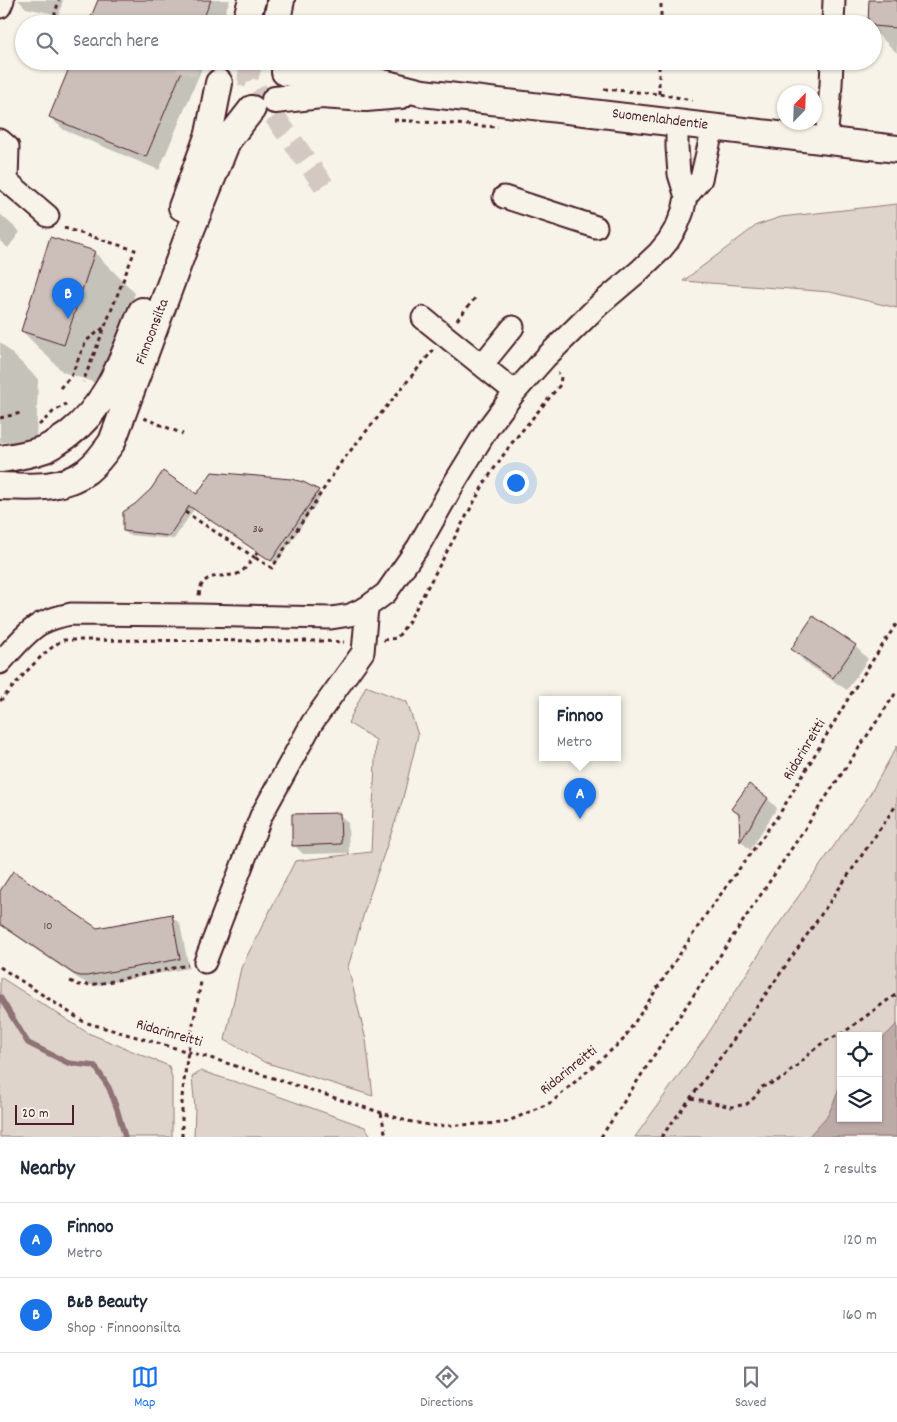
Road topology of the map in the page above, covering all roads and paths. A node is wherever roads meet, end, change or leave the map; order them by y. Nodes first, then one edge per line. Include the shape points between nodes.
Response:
1 (3, 0) edge
2 (59, 0) edge
3 (252, 0) edge
4 (282, 0) edge
5 (661, 0) edge
6 (834, 0) edge
7 (0, 7) edge
8 (55, 15) edge
9 (248, 15) edge
10 (278, 15) edge
11 (661, 15) edge
12 (833, 15) edge
13 (283, 70) edge
14 (304, 70) edge
15 (659, 70) edge
16 (832, 70) edge
17 (220, 72) edge
18 (423, 93) junction
19 (659, 94) dead end
20 (264, 104) junction
21 (677, 122) junction
22 (714, 127) junction
23 (826, 141) junction
24 (4, 144) edge
25 (897, 149) edge
26 (686, 196) junction
27 (504, 197) dead end
28 (48, 216) joint
29 (596, 227) dead end
30 (476, 297) dead end
31 (423, 318) dead end
32 (106, 326) junction
33 (513, 327) dead end
34 (452, 328) dead end
35 (433, 350) dead end
36 (546, 357) junction
37 (482, 365) junction
38 (80, 386) dead end
39 (60, 388) dead end
40 (515, 392) junction
41 (71, 401) dead end
42 (21, 413) dead end
43 (141, 416) dead end
44 (0, 418) edge
45 (36, 427) dead end
46 (183, 434) dead end
47 (0, 459) edge
48 (0, 486) edge
49 (185, 512) dead end
50 (258, 552) dead end
51 (254, 556) junction
52 (198, 599) dead end
53 (367, 607) junction
54 (897, 623) edge
55 (364, 643) junction
56 (0, 664) edge
57 (897, 691) edge
58 (0, 701) edge
59 (897, 804) edge
60 (205, 962) junction
61 (0, 967) edge
62 (70, 981) dead end
63 (897, 994) edge
64 (188, 1052) junction
65 (691, 1098) junction
66 (381, 1112) junction
67 (182, 1137) edge
68 (386, 1137) edge
69 (601, 1137) edge
70 (662, 1137) edge

1 - 7 street
2 - 8 path
3 - 9 main road
4 - 10 main road
5 - 11 path
6 - 12 street
13 - 20 main road, Finnoonsilta via 283,87
14 - 18 main road, Suomenlahdentie via 367,79
15 - 19 path
16 - 23 street
17 - 20 main road via 223,94 231,102 241,108
17 - 47 main road, Finnoonsilta via 209,134 116,376 92,413 60,441 32,453
18 - 20 main road, Suomenlahdentie via 366,98 321,95
18 - 21 main road, Suomenlahdentie
20 - 48 main road, Finnoonsilta via 240,124 228,141 188,237 112,442 86,471 69,480 50,486
21 - 22 main road, Suomenlahdentie
21 - 26 street via 679,174
22 - 23 main road, Suomenlahdentie
22 - 26 street via 701,179
23 - 25 main road, Suomenlahdentie
24 - 28 street via 7,181
26 - 36 street via 677,226 659,252
27 - 29 street
28 - 32 path via 64,228 135,250
30 - 34 path
31 - 37 street
32 - 38 path
32 - 39 path via 86,341 70,376
33 - 37 street
35 - 51 path via 342,461 272,568
36 - 40 street
36 - 55 path via 561,377 560,385 511,444 486,482 409,621 396,638
37 - 40 street
40 - 53 street via 488,428 392,585
41 - 45 path
42 - 44 path
43 - 46 path
49 - 51 path
50 - 51 path
51 - 52 path via 238,574 206,580
53 - 55 street
53 - 56 street via 350,615 331,618 71,614 39,625
54 - 66 path, Ridarinreitti via 780,813 623,1040 552,1102 504,1123 435,1126
55 - 58 path via 63,640 40,658
55 - 60 street via 363,652 312,723 260,816
57 - 69 path
59 - 65 path
60 - 62 path via 98,984 79,985
60 - 64 path
61 - 64 path, Ridarinreitti via 84,1022
63 - 65 path via 843,1034 825,1041 784,1078 762,1087 747,1104 732,1107
64 - 66 path, Ridarinreitti
64 - 67 path via 182,1097
65 - 70 path
66 - 68 path

